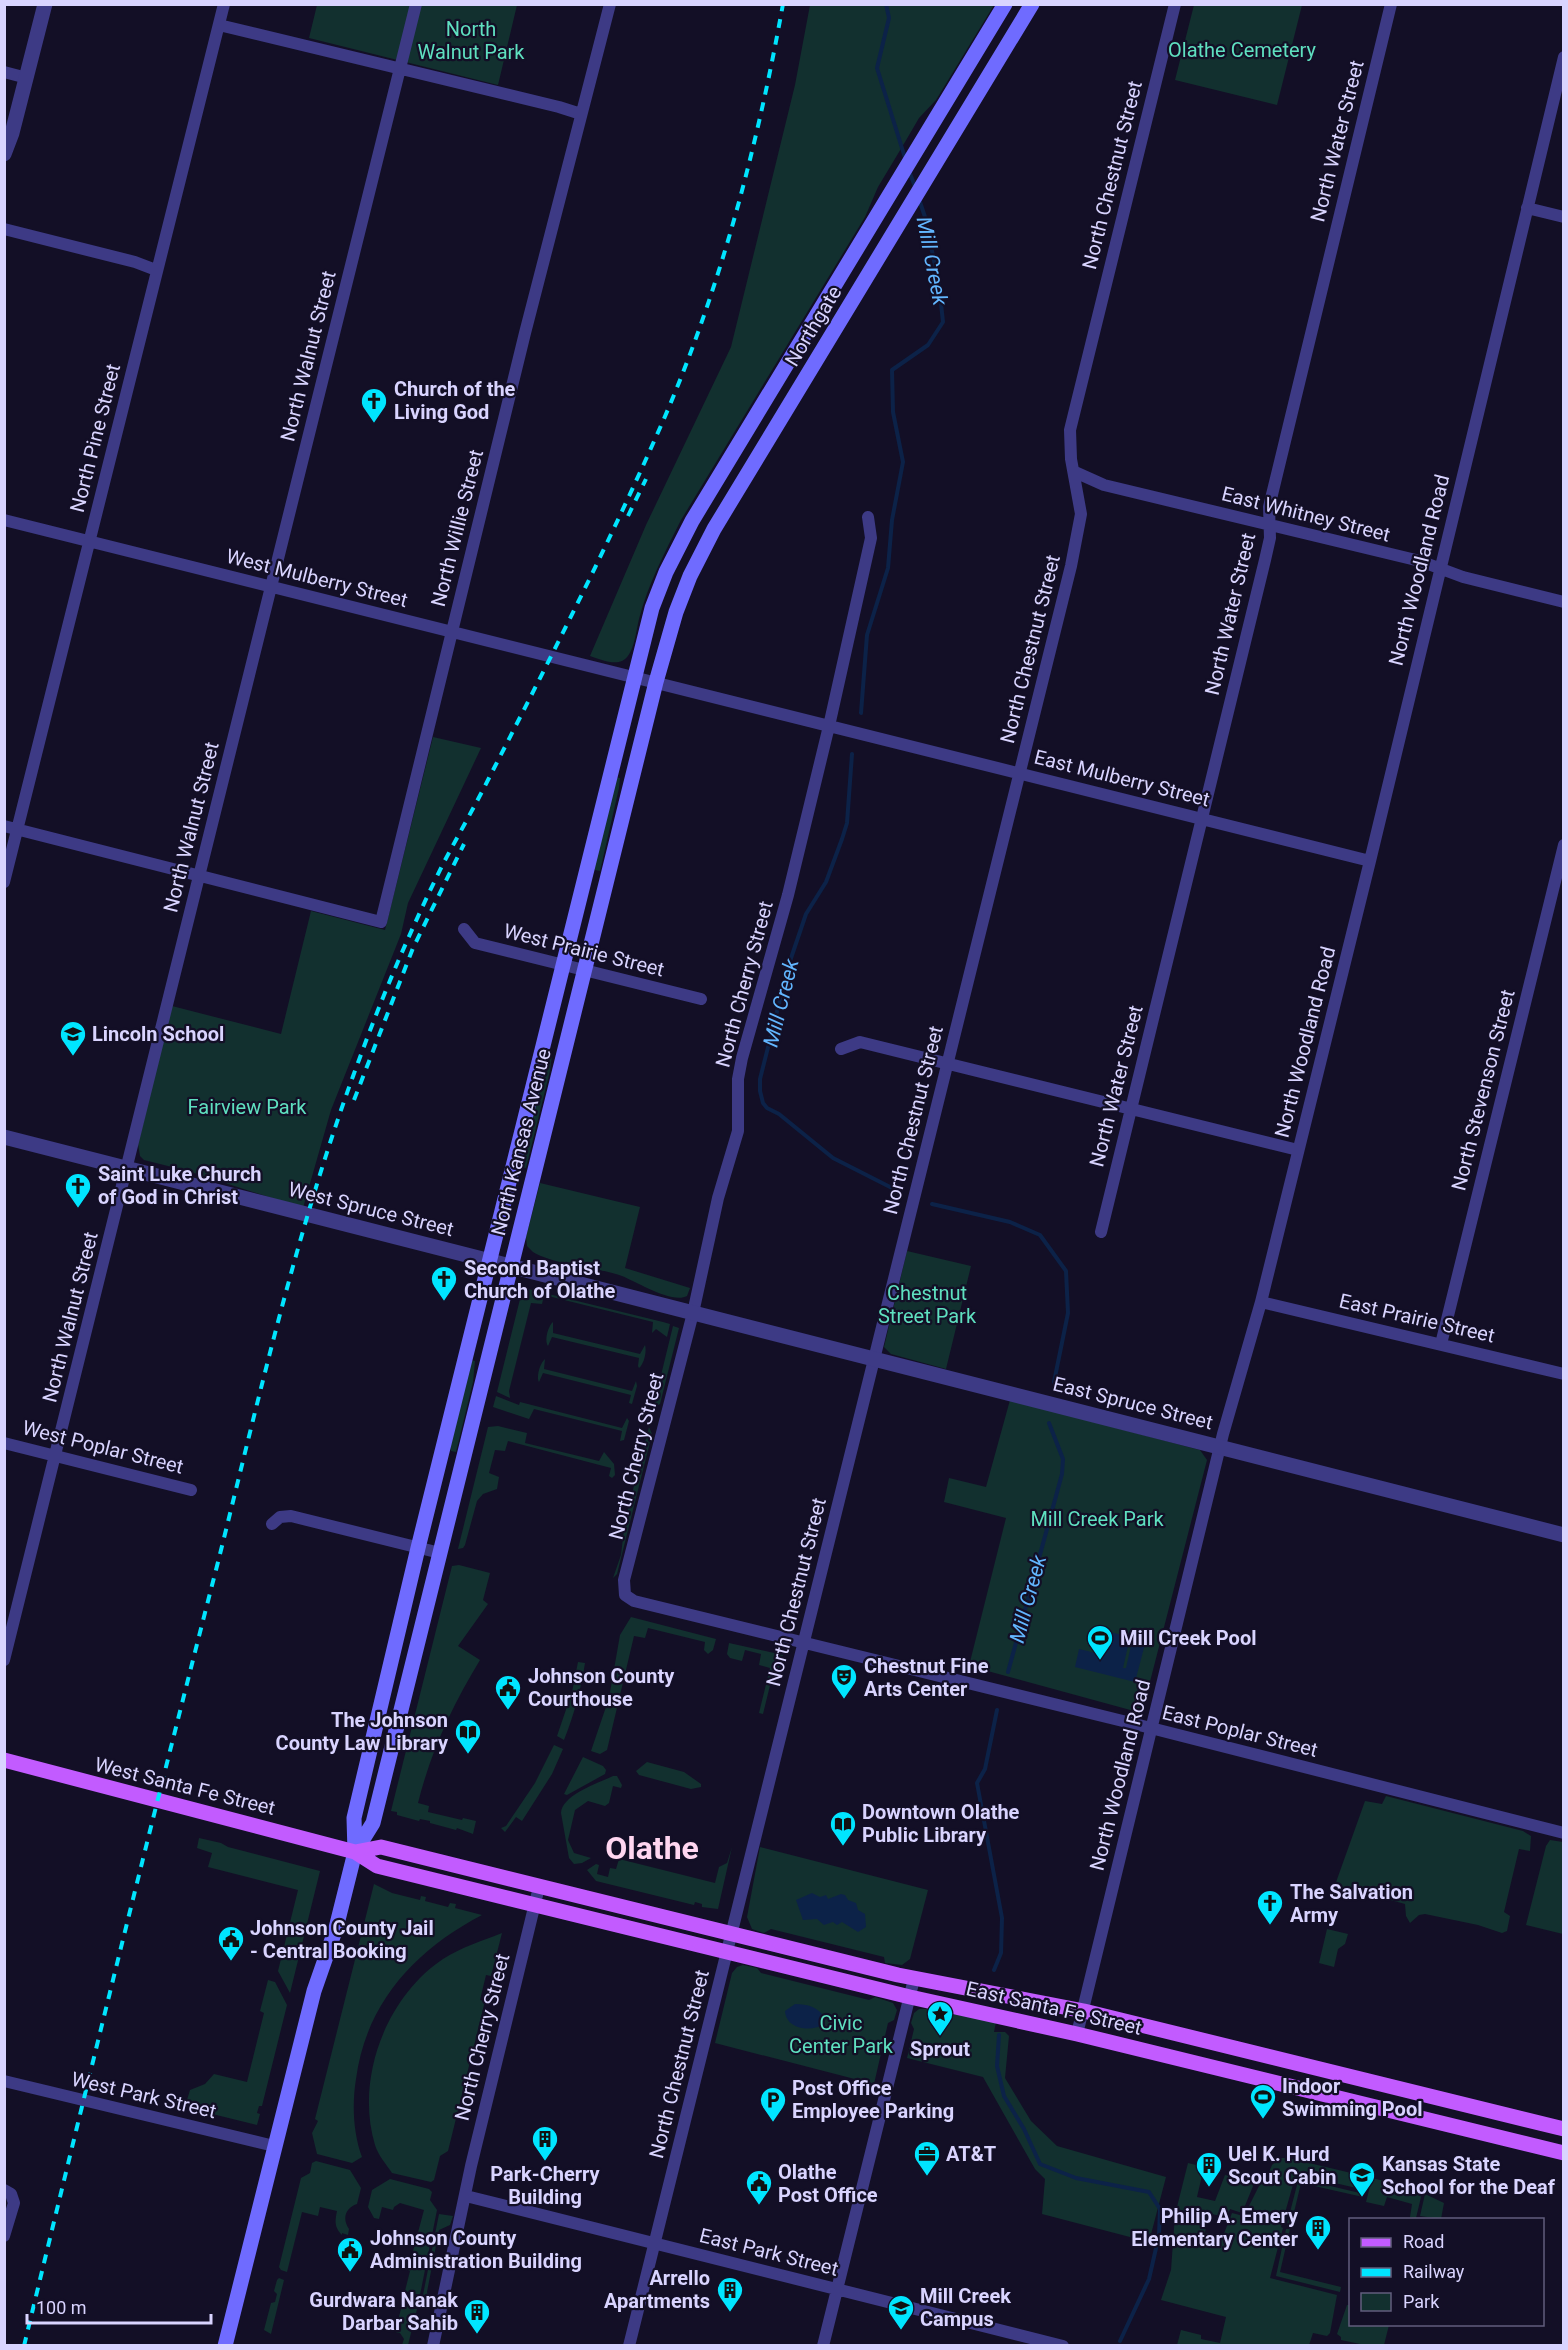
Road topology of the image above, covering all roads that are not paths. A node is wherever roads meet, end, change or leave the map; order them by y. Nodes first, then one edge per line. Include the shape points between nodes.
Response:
1 (45, 4) edge
2 (224, 4) edge
3 (416, 4) edge
4 (610, 4) edge
5 (1005, 4) edge
6 (1032, 4) edge
7 (1175, 4) edge
8 (1391, 4) edge
9 (219, 25) junction
10 (1563, 57) edge
11 (400, 68) junction
12 (4, 72) edge
13 (27, 78) junction
14 (581, 114) junction
15 (4, 154) edge
16 (1527, 208) junction
17 (1563, 217) edge
18 (4, 229) edge
19 (156, 270) junction
20 (1075, 472) junction
21 (868, 517) dead end
22 (4, 520) edge
23 (1269, 525) junction
24 (89, 541) junction
25 (1439, 569) junction
26 (270, 587) junction
27 (1563, 602) edge
28 (452, 632) junction
29 (634, 677) junction
30 (656, 682) junction
31 (829, 726) junction
32 (1019, 773) junction
33 (1202, 818) junction
34 (4, 826) edge
35 (17, 830) junction
36 (1563, 845) edge
37 (1370, 861) junction
38 (199, 876) junction
39 (4, 882) edge
40 (464, 929) dead end
41 (562, 965) junction
42 (585, 970) junction
43 (700, 999) dead end
44 (841, 1049) dead end
45 (947, 1062) junction
46 (1131, 1108) junction
47 (4, 1137) edge
48 (1298, 1150) junction
49 (127, 1168) junction
50 (1101, 1232) dead end
51 (489, 1261) junction
52 (512, 1267) junction
53 (1260, 1302) junction
54 (693, 1313) junction
55 (1441, 1344) junction
56 (874, 1358) junction
57 (1563, 1374) edge
58 (4, 1443) edge
59 (1220, 1447) junction
60 (56, 1456) junction
61 (191, 1490) dead end
62 (272, 1524) dead end
63 (1563, 1535) edge
64 (418, 1548) junction
65 (440, 1554) junction
66 (628, 1598) joint
67 (803, 1643) junction
68 (4, 1660) edge
69 (1152, 1728) junction
70 (4, 1760) edge
71 (1563, 1833) edge
72 (355, 1852) junction
73 (539, 1887) junction
74 (534, 1905) junction
75 (732, 1934) junction
76 (728, 1952) junction
77 (914, 1979) junction
78 (910, 1997) junction
79 (1084, 2011) junction
80 (1077, 2034) junction
81 (1215, 2043) junction
82 (1209, 2066) junction
83 (4, 2081) edge
84 (1563, 2129) edge
85 (274, 2146) junction
86 (1563, 2153) edge
87 (4, 2190) edge
88 (466, 2196) junction
89 (4, 2236) edge
90 (654, 2243) junction
91 (837, 2289) junction
92 (225, 2346) edge
93 (433, 2346) edge
94 (629, 2346) edge
95 (823, 2346) edge
96 (1063, 2346) edge

1 - 13 street
2 - 9 street, North Pine Street
3 - 11 street, North Walnut Street
4 - 14 street, North Willie Street
5 - 29 main road, Northgate via 692,521 652,608
6 - 30 main road, Northgate via 714,529 676,612
7 - 20 street, North Chestnut Street via 1070,430
8 - 23 street, North Water Street via 1269,507
9 - 11 street
9 - 19 street, North Pine Street
10 - 16 street, North Woodland Road
11 - 14 street
11 - 26 street, North Walnut Street
12 - 13 street
13 - 15 street
14 - 28 street, North Willie Street
16 - 17 street
16 - 25 street, North Woodland Road
18 - 19 street
19 - 24 street, North Pine Street
20 - 23 street, East Whitney Street via 1104,485
20 - 32 street, North Chestnut Street via 1081,514
21 - 31 street, North Cherry Street via 871,538
22 - 24 street, West Mulberry Street
23 - 25 street, East Whitney Street
23 - 33 street, North Water Street via 1265,560
24 - 26 street, West Mulberry Street
24 - 35 street, North Pine Street
25 - 27 street, East Whitney Street
25 - 37 street, North Woodland Road
26 - 28 street, West Mulberry Street
26 - 38 street, North Walnut Street
28 - 29 street, West Mulberry Street
28 - 38 street, North Willie Street via 381,922
29 - 30 street, West Mulberry Street
29 - 41 main road, North Kansas Avenue
30 - 31 street, West Mulberry Street
30 - 42 main road, North Kansas Avenue
31 - 32 street, East Mulberry Street
31 - 54 street, North Cherry Street via 788,895 742,1058 738,1131 718,1198
32 - 33 street, East Mulberry Street
32 - 45 street, North Chestnut Street
33 - 37 street, East Mulberry Street
33 - 46 street, North Water Street
34 - 35 street
35 - 38 street
35 - 39 street, North Pine Street
36 - 55 street, North Stevenson Street
37 - 48 street, North Woodland Road
38 - 49 street, North Walnut Street
40 - 41 street, West Prairie Street via 475,943
41 - 42 street, West Prairie Street
41 - 51 main road, North Kansas Avenue
42 - 43 street, West Prairie Street
42 - 52 main road, North Kansas Avenue
44 - 45 street via 860,1042
45 - 46 street
45 - 56 street, North Chestnut Street
46 - 48 street
46 - 50 street, North Water Street
47 - 49 street, West Spruce Street
48 - 53 street, North Woodland Road
49 - 51 street, West Spruce Street
49 - 60 street, North Walnut Street
51 - 52 street, West Spruce Street
51 - 64 main road, North Kansas Avenue
52 - 54 street, West Spruce Street
52 - 65 main road, North Kansas Avenue
53 - 55 street, East Prairie Street
53 - 59 street, North Woodland Road
54 - 56 street, East Spruce Street
54 - 66 street, North Cherry Street via 624,1580 623,1590
55 - 57 street, East Prairie Street
56 - 59 street, East Spruce Street
56 - 67 street, North Chestnut Street
58 - 60 street, West Poplar Street
59 - 63 street, East Spruce Street
59 - 69 street, North Woodland Road
60 - 61 street, West Poplar Street
60 - 68 street, North Walnut Street
62 - 64 street via 280,1517 291,1516
64 - 65 street
64 - 72 main road, North Kansas Avenue via 354,1818
65 - 72 main road, North Kansas Avenue via 373,1824
66 - 67 street, East Poplar Street
67 - 69 street, East Poplar Street
67 - 75 street, North Chestnut Street
69 - 71 street, East Poplar Street
69 - 79 street, North Woodland Road
70 - 72 main road, West Santa Fe Street
72 - 73 main road, West Santa Fe Street via 381,1847
72 - 74 main road, West Santa Fe Street via 376,1866
72 - 85 main road, North Kansas Avenue
73 - 74 street, North Cherry Street
73 - 75 main road, East Santa Fe Street
74 - 76 main road, East Santa Fe Street
74 - 88 street, North Cherry Street
75 - 76 street, North Chestnut Street
75 - 77 main road, East Santa Fe Street
76 - 78 main road, East Santa Fe Street
76 - 90 street, North Chestnut Street
77 - 78 street
77 - 79 main road, East Santa Fe Street
78 - 80 main road, East Santa Fe Street
78 - 91 street
79 - 80 street, North Woodland Road
79 - 81 main road, East Santa Fe Street
80 - 82 main road, East Santa Fe Street
81 - 82 main road
81 - 84 main road, East Santa Fe Street
82 - 86 main road, East Santa Fe Street
83 - 85 street, West Park Street
85 - 92 main road, North Kansas Avenue
87 - 89 street via 14,2198
88 - 90 street, East Park Street
88 - 93 street, North Cherry Street
90 - 91 street, East Park Street
90 - 94 street, North Chestnut Street
91 - 95 street
91 - 96 street, East Park Street

